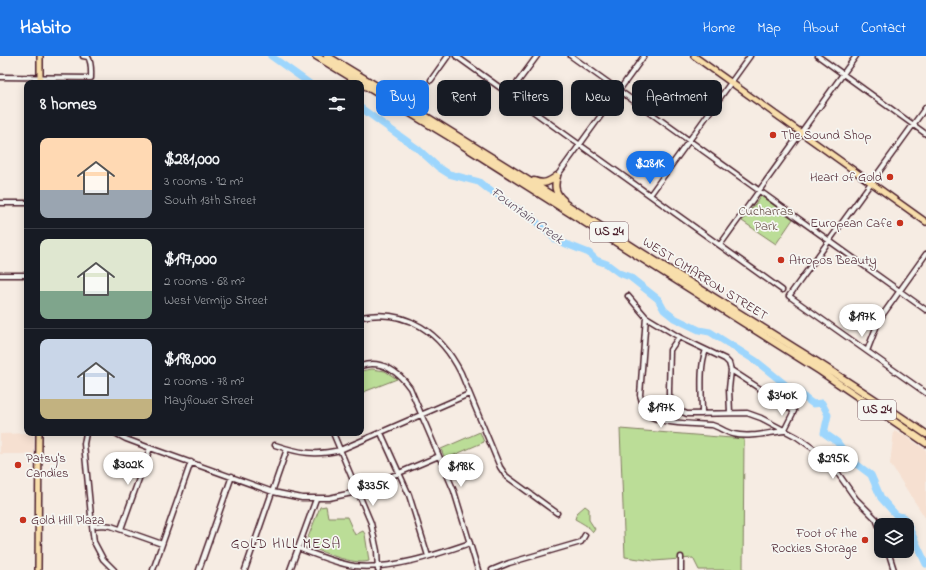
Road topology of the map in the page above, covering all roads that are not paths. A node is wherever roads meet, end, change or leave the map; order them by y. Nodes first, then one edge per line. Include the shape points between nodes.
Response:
1 (40, 56) edge
2 (83, 56) edge
3 (316, 56) edge
4 (327, 56) edge
5 (448, 56) edge
6 (456, 56) edge
7 (537, 56) edge
8 (571, 56) edge
9 (644, 56) edge
10 (694, 56) edge
11 (750, 56) edge
12 (818, 56) edge
13 (856, 56) edge
14 (843, 74) junction
15 (0, 77) edge
16 (40, 77) junction
17 (356, 80) edge
18 (431, 80) dead end
19 (519, 80) edge
20 (604, 80) edge
21 (731, 82) junction
22 (624, 84) edge
23 (364, 85) edge
24 (499, 87) edge
25 (624, 94) edge
26 (926, 107) edge
27 (540, 116) edge
28 (601, 116) edge
29 (914, 125) junction
30 (801, 133) junction
31 (926, 134) edge
32 (689, 140) junction
33 (580, 145) junction
34 (511, 170) junction
35 (558, 176) junction
36 (872, 183) junction
37 (759, 191) junction
38 (650, 195) junction
39 (0, 203) edge
40 (24, 203) edge
41 (580, 213) junction
42 (926, 222) edge
43 (830, 241) junction
44 (720, 245) junction
45 (926, 254) edge
46 (0, 275) edge
47 (24, 275) edge
48 (782, 290) dead end
49 (900, 291) junction
50 (628, 296) dead end
51 (926, 310) edge
52 (364, 316) edge
53 (646, 317) junction
54 (679, 337) junction
55 (706, 350) junction
56 (867, 351) junction
57 (364, 365) edge
58 (731, 370) junction
59 (926, 393) edge
60 (469, 394) junction
61 (730, 413) junction
62 (702, 414) junction
63 (421, 415) junction
64 (784, 431) junction
65 (381, 432) junction
66 (926, 434) edge
67 (38, 436) edge
68 (85, 436) edge
69 (120, 436) edge
70 (334, 436) edge
71 (926, 444) edge
72 (276, 445) dead end
73 (150, 448) junction
74 (287, 449) junction
75 (340, 450) junction
76 (439, 456) junction
77 (191, 462) junction
78 (399, 473) junction
79 (232, 476) junction
80 (358, 491) junction
81 (273, 492) junction
82 (316, 499) junction
83 (557, 513) dead end
84 (875, 518) edge
85 (92, 526) junction
86 (121, 529) junction
87 (585, 535) dead end
88 (470, 543) junction
89 (162, 544) junction
90 (298, 548) junction
91 (428, 556) junction
92 (681, 557) dead end
93 (890, 558) edge
94 (378, 568) edge
95 (38, 570) edge
96 (114, 570) edge
97 (153, 570) edge
98 (199, 570) edge
99 (244, 570) edge
100 (290, 570) edge
101 (478, 570) edge
102 (492, 570) edge
103 (681, 570) edge
104 (894, 570) edge

1 - 16 main road
2 - 16 street via 90,59 91,78
3 - 17 highway, WEST CIMARRON STREET / US 24
4 - 34 highway, WEST CIMARRON STREET / US 24
5 - 18 street
6 - 24 street
7 - 19 street
8 - 20 street
9 - 22 street
10 - 21 main road
11 - 21 street
12 - 14 street
13 - 14 street
14 - 29 street
14 - 30 street
15 - 16 street
21 - 30 main road
21 - 32 street
23 - 71 highway, WEST CIMARRON STREET / US 24 via 813,367
25 - 32 street
26 - 29 street
27 - 33 street
28 - 33 street
29 - 31 street
29 - 36 street
30 - 36 main road
30 - 37 street
32 - 37 street
32 - 38 street
33 - 35 street
33 - 38 street
34 - 35 highway via 540,184
34 - 41 highway, WEST CIMARRON STREET / US 24
35 - 41 highway via 557,194
36 - 42 main road
36 - 43 street
37 - 43 street
37 - 44 street
38 - 44 street
39 - 40 street
41 - 66 highway, WEST CIMARRON STREET / US 24
43 - 49 street
43 - 56 street via 789,296
44 - 48 street
45 - 49 street
46 - 47 street
49 - 51 street
49 - 56 street via 879,320
50 - 53 street
52 - 60 street via 393,316 430,332 445,346 454,360
53 - 54 street
53 - 64 street via 640,395 650,416 664,422 712,425 742,436
54 - 55 street
54 - 62 street via 670,350 669,395 680,411 687,414
55 - 58 street via 725,359
55 - 62 street via 703,363
56 - 59 street
57 - 63 street via 378,364 395,371 410,388
58 - 61 street
58 - 64 street via 794,411
60 - 63 street
60 - 83 street via 506,476
61 - 62 street
61 - 64 street via 747,413
63 - 65 street
63 - 76 street
64 - 84 street via 825,457 856,499
65 - 75 street
65 - 78 street
67 - 95 main road
68 - 85 street via 84,444
69 - 73 street
70 - 75 street
72 - 74 street
73 - 77 street
73 - 86 street
74 - 75 street via 317,454
74 - 81 street
75 - 80 street
76 - 78 street
76 - 88 street via 454,491
77 - 79 street
77 - 89 street
78 - 80 street
78 - 91 street
79 - 81 street
79 - 98 street
80 - 82 street
80 - 94 street via 373,529
81 - 82 street
81 - 99 street
82 - 90 street
85 - 86 street via 103,525
85 - 96 street via 99,554
86 - 89 street
87 - 102 street via 581,542
88 - 91 street
88 - 101 street
89 - 97 street
90 - 94 street via 344,564
90 - 100 street
91 - 94 street
92 - 103 street
93 - 104 street

